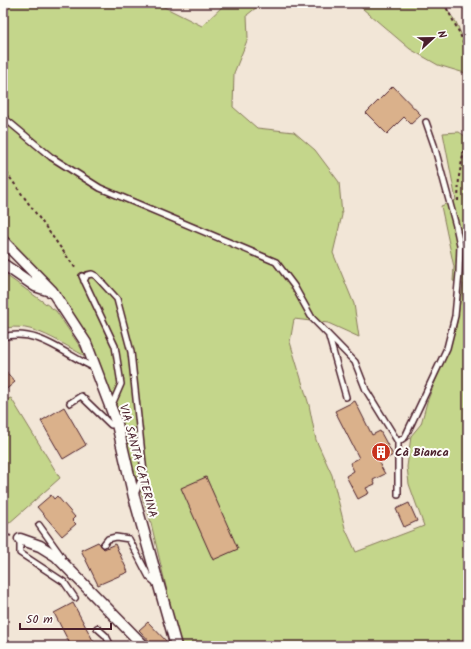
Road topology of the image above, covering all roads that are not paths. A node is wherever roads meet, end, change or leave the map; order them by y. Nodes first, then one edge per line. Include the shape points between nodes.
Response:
1 (3, 117) edge
2 (426, 122) dead end
3 (3, 241) edge
4 (3, 264) edge
5 (52, 291) junction
6 (3, 337) edge
7 (329, 337) junction
8 (96, 368) junction
9 (346, 397) dead end
10 (70, 403) dead end
11 (111, 408) junction
12 (117, 424) junction
13 (398, 442) junction
14 (398, 495) dead end
15 (134, 497) junction
16 (38, 525) dead end
17 (20, 539) joint
18 (104, 544) dead end
19 (74, 574) junction
20 (158, 585) junction
21 (75, 598) dead end
22 (97, 628) dead end
23 (111, 646) edge
24 (144, 646) edge
25 (176, 646) edge

1 - 7 lane via 51,157 100,188 276,262 294,286 312,318
2 - 13 lane via 456,226 460,245 459,273 455,316 447,348 406,437
3 - 5 street, VIA SANTA CATERINA
4 - 5 street via 35,286
5 - 8 street, VIA SANTA CATERINA via 86,343
6 - 8 lane via 15,334 36,337
7 - 9 lane
7 - 13 lane via 355,362 366,390
8 - 11 street, VIA SANTA CATERINA
10 - 12 lane via 81,396 111,425
11 - 12 street, VIA SANTA CATERINA
11 - 15 lane via 120,384 115,346 83,278 92,274 117,299 131,352 144,473
12 - 15 street, VIA SANTA CATERINA
13 - 14 lane
15 - 20 street, VIA SANTA CATERINA
16 - 19 lane
17 - 19 street via 40,546 56,556
17 - 21 lane via 20,553 64,582
18 - 20 lane via 108,539 116,537 129,539 149,577
19 - 24 street
20 - 25 street, VIA SANTA CATERINA
22 - 23 lane via 106,636

